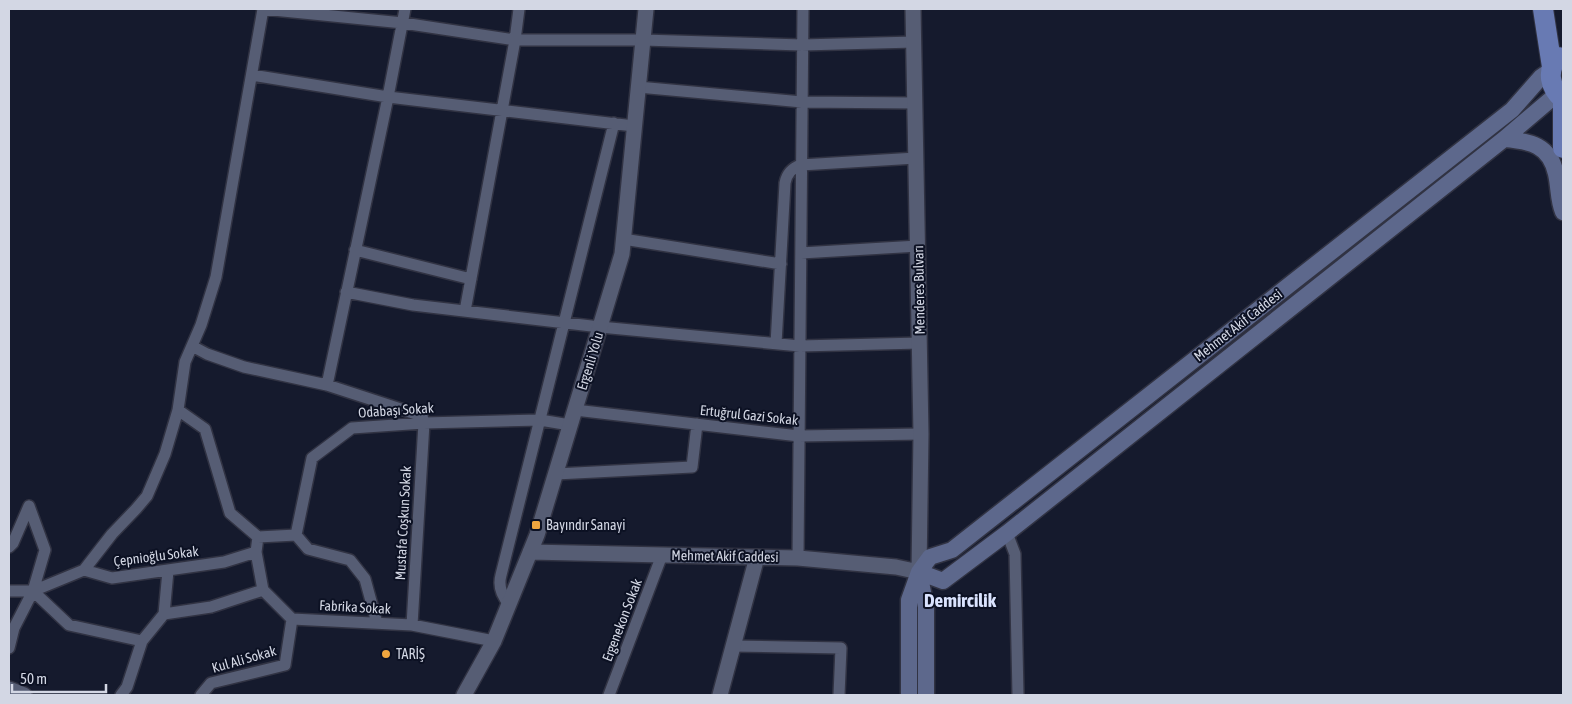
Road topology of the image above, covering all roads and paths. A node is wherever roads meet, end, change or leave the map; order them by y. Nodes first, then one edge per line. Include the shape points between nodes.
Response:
1 (263, 9) edge
2 (406, 9) edge
3 (519, 9) edge
4 (646, 9) edge
5 (803, 9) edge
6 (913, 9) edge
7 (1543, 9) edge
8 (403, 23) junction
9 (516, 40) junction
10 (643, 40) junction
11 (914, 42) junction
12 (802, 45) junction
13 (1556, 63) edge
14 (252, 76) junction
15 (638, 88) junction
16 (388, 97) junction
17 (1561, 97) edge
18 (802, 102) junction
19 (915, 103) junction
20 (503, 110) junction
21 (614, 123) junction
22 (634, 126) junction
23 (1504, 139) junction
24 (1563, 148) edge
25 (916, 158) junction
26 (801, 165) junction
27 (1563, 212) edge
28 (623, 239) junction
29 (918, 246) junction
30 (355, 250) junction
31 (801, 252) junction
32 (781, 264) junction
33 (471, 279) junction
34 (346, 292) junction
35 (466, 311) junction
36 (563, 323) junction
37 (600, 328) junction
38 (920, 343) junction
39 (776, 344) junction
40 (192, 346) junction
41 (800, 346) junction
42 (327, 386) junction
43 (178, 410) junction
44 (572, 418) junction
45 (540, 420) junction
46 (424, 423) junction
47 (697, 424) junction
48 (921, 434) junction
49 (799, 436) junction
50 (556, 474) junction
51 (1007, 533) junction
52 (296, 535) junction
53 (258, 537) junction
54 (9, 547) edge
55 (256, 552) junction
56 (530, 552) junction
57 (662, 555) junction
58 (756, 557) junction
59 (798, 558) junction
60 (84, 570) junction
61 (168, 571) junction
62 (919, 572) junction
63 (263, 590) junction
64 (9, 591) edge
65 (33, 591) junction
66 (509, 604) junction
67 (164, 614) junction
68 (292, 619) junction
69 (377, 623) junction
70 (412, 625) junction
71 (494, 640) junction
72 (142, 641) junction
73 (9, 645) edge
74 (733, 646) junction
75 (122, 695) edge
76 (201, 695) edge
77 (464, 695) edge
78 (609, 695) edge
79 (720, 695) edge
80 (839, 695) edge
81 (909, 695) edge
82 (926, 695) edge
83 (1018, 695) edge

1 - 8 street
1 - 14 street
2 - 8 street
3 - 9 street
4 - 10 street, Ergenli Yolu
5 - 12 street
6 - 11 street, Menderes Bulvarı
7 - 13 highway
8 - 9 street
8 - 16 street
9 - 10 street
9 - 20 street
10 - 12 street
10 - 15 street, Ergenli Yolu
11 - 12 street
11 - 19 street, Menderes Bulvarı
12 - 18 street
13 - 17 highway via 1551,81
13 - 62 main road, Mehmet Akif Caddesi via 1512,110 952,550 930,558
14 - 16 street
14 - 40 street via 216,277
15 - 18 street
15 - 22 street, Ergenli Yolu
16 - 20 street
16 - 30 street
17 - 23 main road, Mehmet Akif Caddesi
17 - 24 highway
18 - 19 street
18 - 26 street
19 - 25 street, Menderes Bulvarı
20 - 21 street
20 - 33 street
21 - 22 street
21 - 36 street
22 - 28 street, Ergenli Yolu
23 - 27 main road via 1537,145 1551,157
23 - 51 main road, Mehmet Akif Caddesi
25 - 26 street
25 - 29 street, Menderes Bulvarı
26 - 31 street
26 - 32 street via 791,170 786,178
28 - 32 street
28 - 37 street, Ergenli Yolu via 622,254
29 - 31 street
29 - 38 street, Menderes Bulvarı
30 - 33 street
30 - 34 street
31 - 41 street
32 - 39 street
33 - 35 street
34 - 35 street
34 - 42 street
35 - 36 street
36 - 37 street
36 - 45 street
37 - 39 street
37 - 44 street, Ergenli Yolu
38 - 41 street
38 - 48 street, Menderes Bulvarı
39 - 41 street
40 - 42 street via 244,367
40 - 43 street via 185,362
41 - 49 street
42 - 46 street via 419,414
43 - 53 street via 205,429 230,512
43 - 60 street via 165,454 146,496
44 - 45 street, Odabaşı Sokak
44 - 47 street, Ertuğrul Gazi Sokak
44 - 50 street, Ergenli Yolu
45 - 46 street, Odabaşı Sokak
45 - 66 street via 499,581
46 - 52 street, Odabaşı Sokak via 352,428 312,458
46 - 70 street, Mustafa Coşkun Sokak
47 - 49 street, Ertuğrul Gazi Sokak
47 - 50 street via 692,467
48 - 49 street, Ertuğrul Gazi Sokak
48 - 62 street, Menderes Bulvarı
49 - 59 street
50 - 56 street, Ergenli Yolu
51 - 62 main road, Mehmet Akif Caddesi via 943,581
51 - 83 street via 1015,554
52 - 53 street
52 - 69 street via 308,549 350,560 365,579
53 - 55 street
54 - 65 street via 30,506 45,550
55 - 61 street, Çepnioğlu Sokak via 224,562
55 - 63 street
56 - 57 street, Mehmet Akif Caddesi
56 - 66 street, Ergenli Yolu
57 - 58 street, Mehmet Akif Caddesi
57 - 78 street, Ergenekon Sokak
58 - 59 street, Mehmet Akif Caddesi
58 - 74 street
59 - 62 street, Mehmet Akif Caddesi
60 - 61 street, Çepnioğlu Sokak via 112,578
60 - 65 street
61 - 67 street
62 - 81 main road, Menderes Bulvarı via 909,600
62 - 82 main road, Menderes Bulvarı via 926,607
63 - 67 street via 211,607
63 - 68 street
64 - 65 street
65 - 72 street via 69,625
65 - 73 street
66 - 71 street, Ergenli Yolu
67 - 72 street
68 - 69 street, Fabrika Sokak
68 - 76 street, Kul Ali Sokak via 285,665 211,683
69 - 70 street, Fabrika Sokak
70 - 71 street, Fabrika Sokak
71 - 77 street, Ergenli Yolu
72 - 75 street
74 - 79 street
74 - 80 street via 841,648

